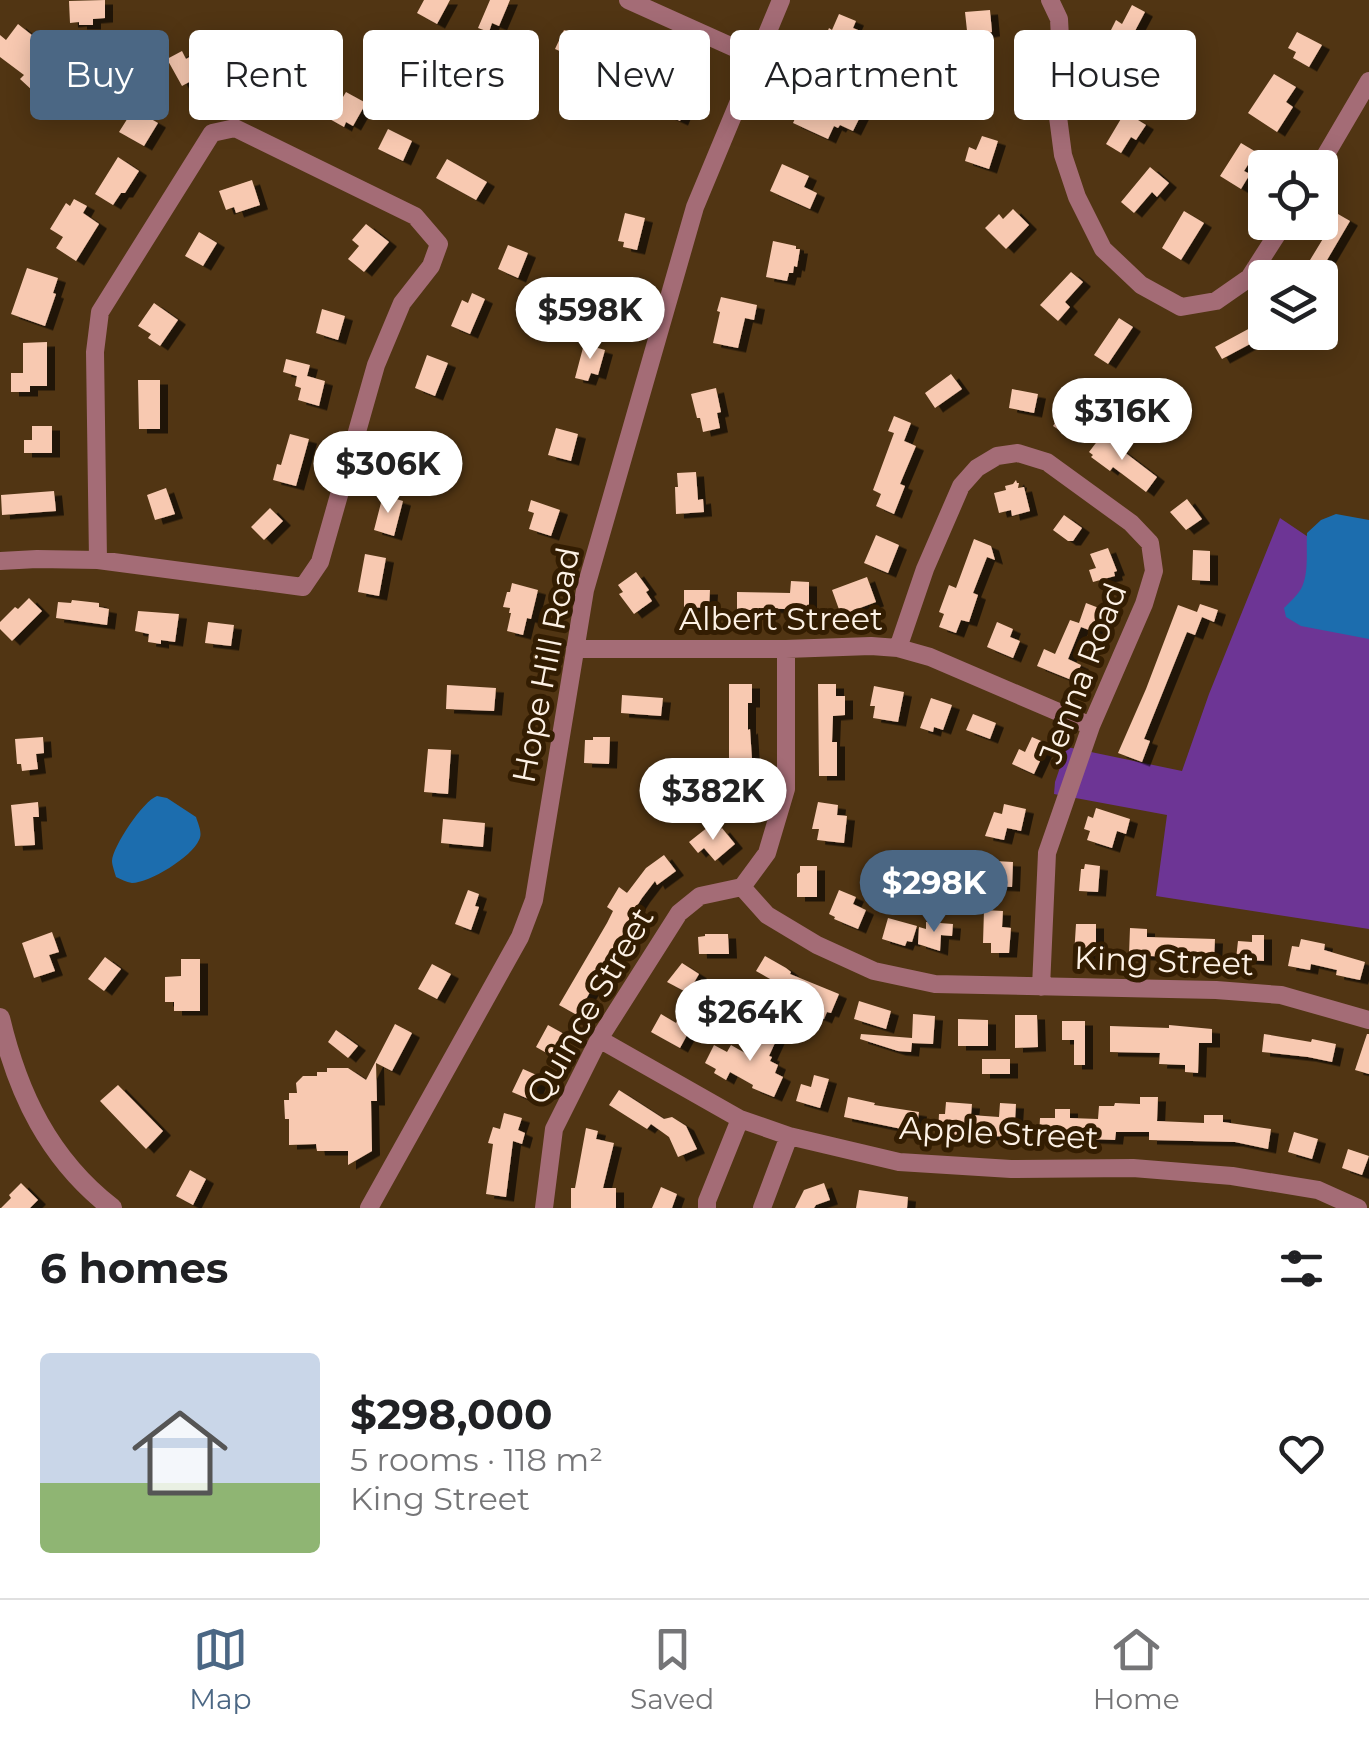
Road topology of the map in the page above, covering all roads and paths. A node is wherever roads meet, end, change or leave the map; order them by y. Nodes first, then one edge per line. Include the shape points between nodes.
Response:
1 (628, 0) edge
2 (781, 0) edge
3 (1050, 0) edge
4 (769, 30) edge
5 (730, 46) edge
6 (1369, 81) edge
7 (731, 120) edge
8 (1329, 150) edge
9 (1273, 240) edge
10 (98, 560) junction
11 (0, 561) edge
12 (898, 648) junction
13 (575, 649) junction
14 (786, 649) junction
15 (1091, 726) junction
16 (742, 888) junction
17 (1041, 987) junction
18 (0, 1018) edge
19 (1369, 1020) edge
20 (598, 1039) junction
21 (740, 1119) junction
22 (790, 1136) junction
23 (112, 1208) edge
24 (369, 1208) edge
25 (544, 1208) edge
26 (707, 1208) edge
27 (762, 1208) edge
28 (1358, 1208) edge

1 - 5 street
2 - 4 street, Hope Hill Road
3 - 9 street via 1060,19 1063,155 1103,250 1141,285 1182,307 1216,300 1248,278
6 - 8 street
7 - 13 street, Hope Hill Road via 695,207 585,590
10 - 10 street via 100,312 212,133 235,128 415,216 439,244 402,303 383,350 320,562 303,587
10 - 11 street
12 - 14 street, Albert Street
12 - 15 street, Albert Street
12 - 15 street, Jenna Road via 961,486 997,456 1018,453 1048,462 1150,543 1154,572 1144,604
13 - 14 street, Albert Street
13 - 24 street, Hope Hill Road via 534,900 520,937
14 - 16 street via 786,789 767,853
15 - 17 street, Jenna Road via 1047,853
16 - 17 street, King Street via 766,915 874,971 936,984
16 - 20 street, Quince Street via 700,896 679,913
17 - 19 street, King Street via 1281,995
18 - 23 street via 22,1091 46,1136
20 - 21 street, Apple Street
20 - 25 street, Quince Street via 554,1128
21 - 22 street, Apple Street
21 - 26 street
22 - 27 street
22 - 28 street, Apple Street via 899,1162 1232,1176 1318,1190

